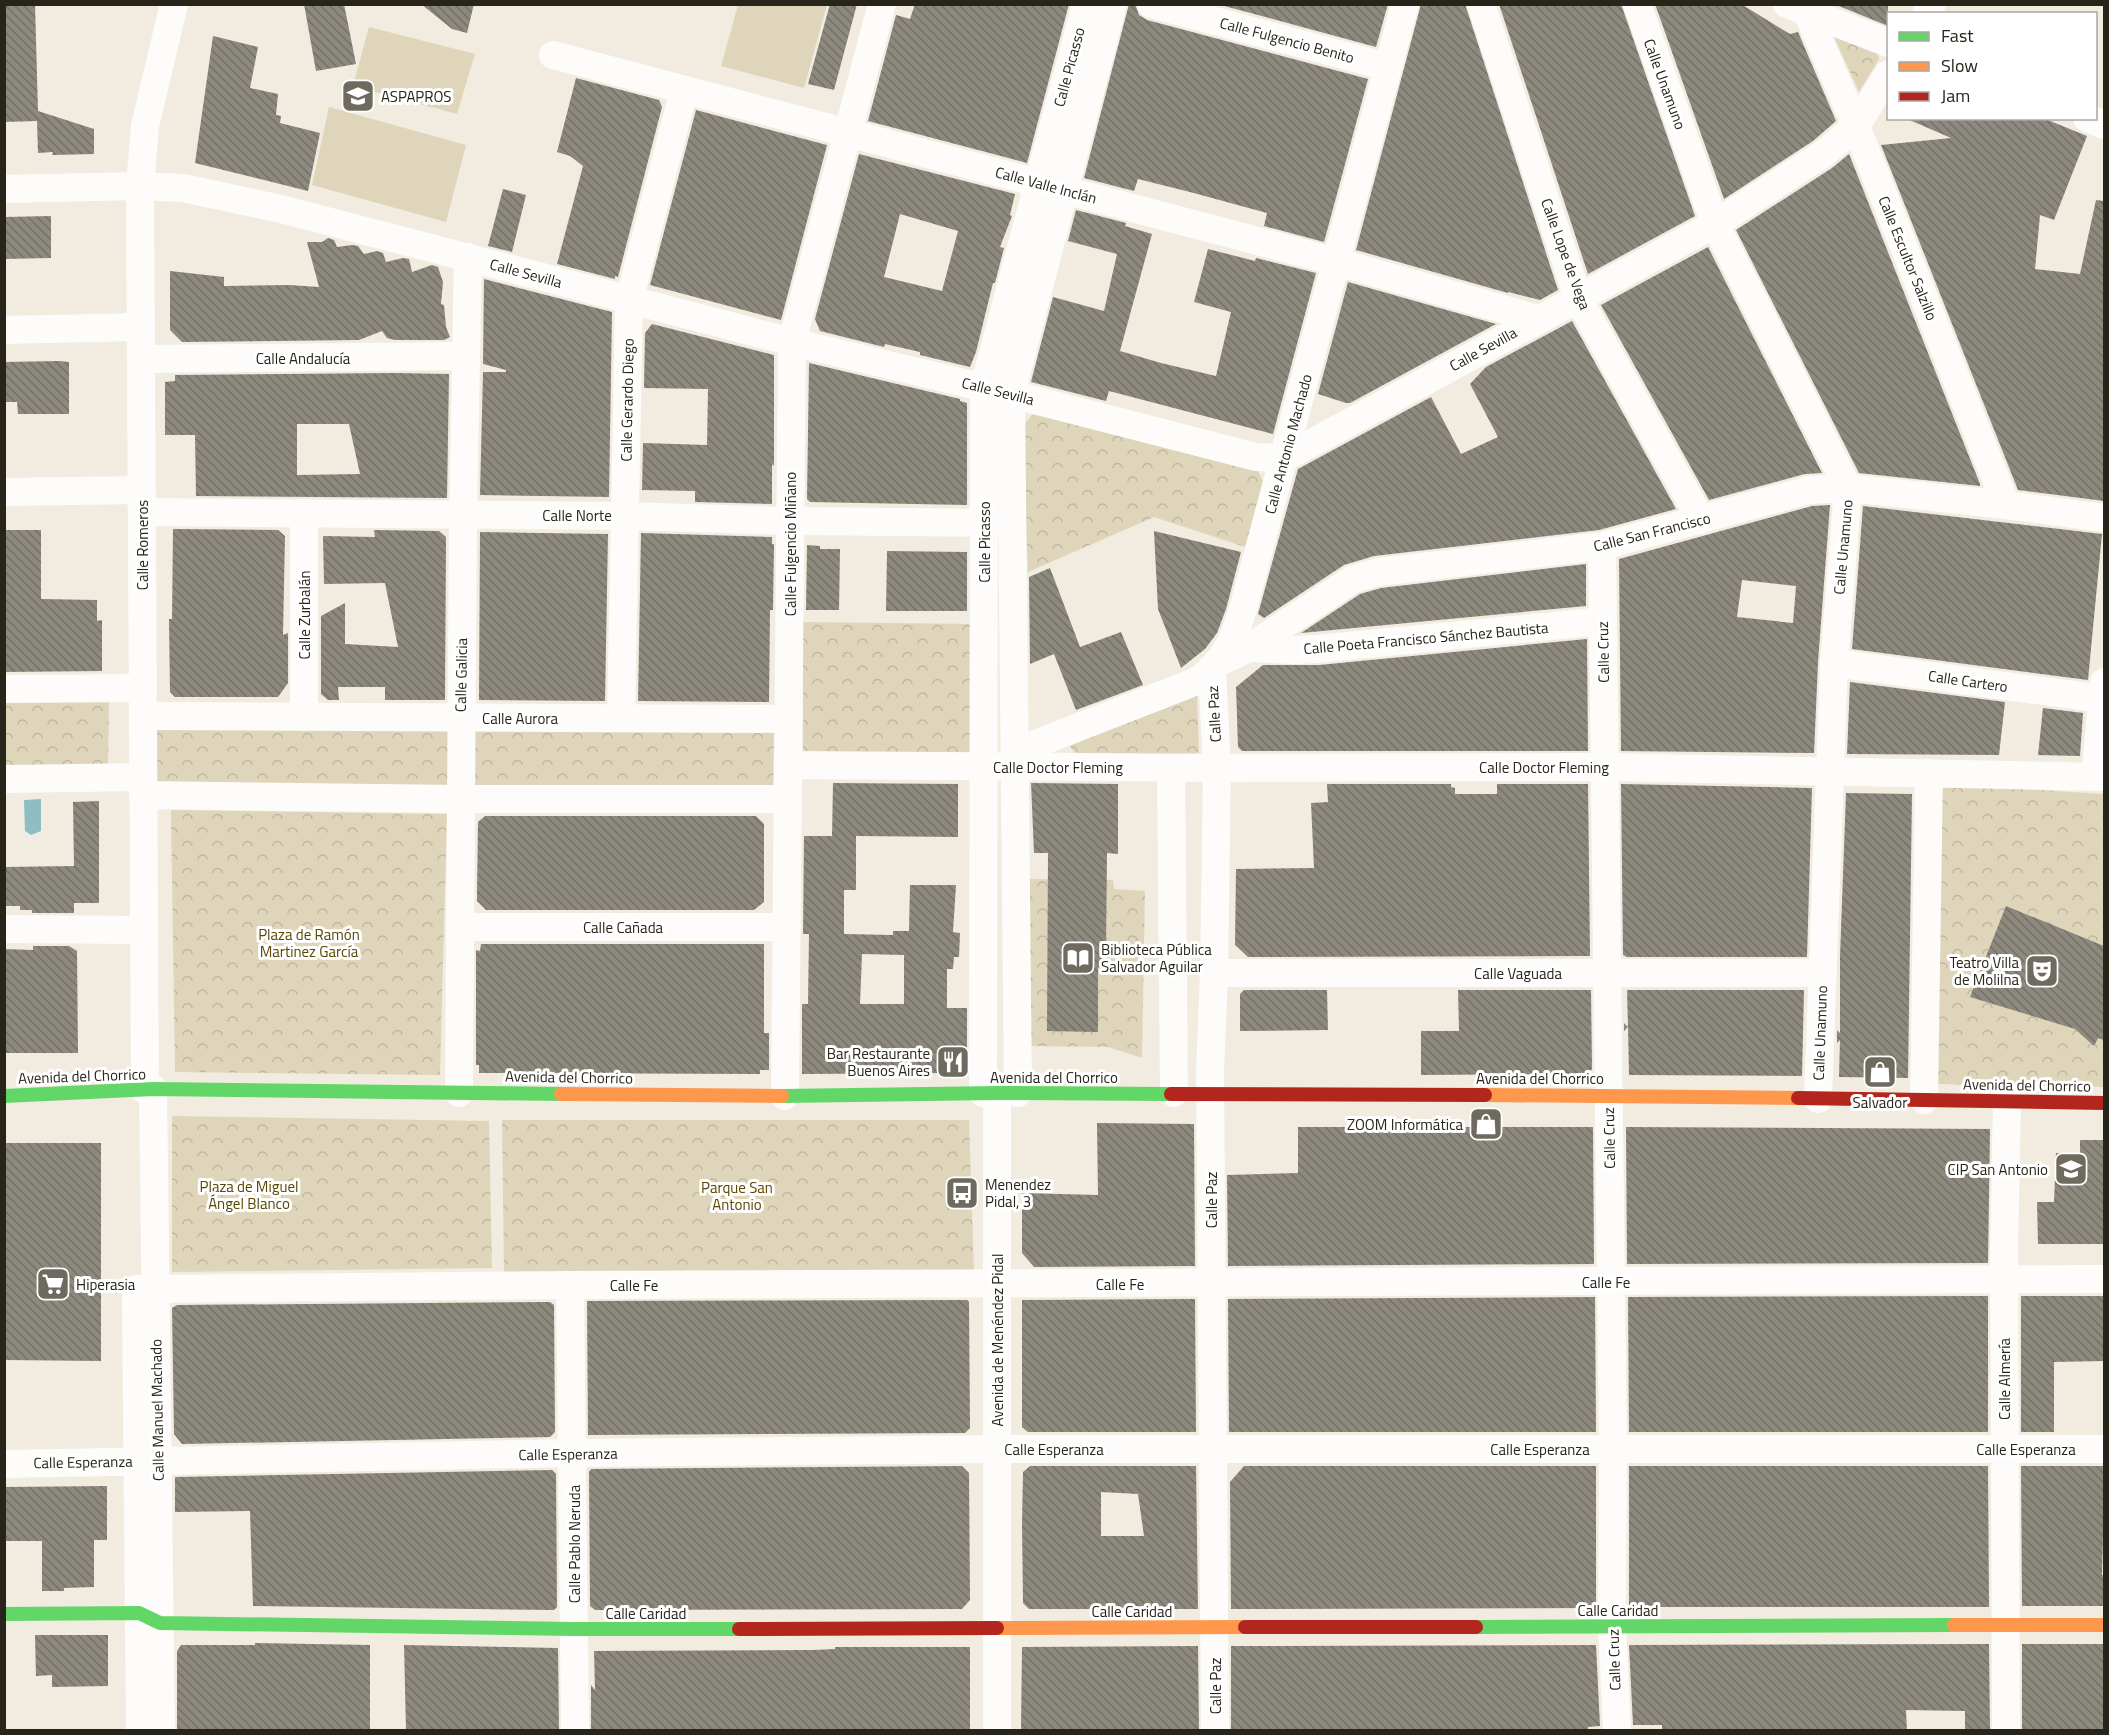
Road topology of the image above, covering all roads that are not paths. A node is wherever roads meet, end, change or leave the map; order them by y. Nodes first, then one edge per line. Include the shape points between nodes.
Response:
1 (882, 4) edge
2 (1086, 4) edge
3 (1113, 4) edge
4 (1151, 4) edge
5 (1405, 4) edge
6 (1481, 4) edge
7 (1637, 4) edge
8 (167, 6) edge
9 (1797, 8) edge
10 (1887, 43) edge
11 (553, 55) dead end
12 (1388, 67) junction
13 (1887, 76) edge
14 (684, 90) junction
15 (1856, 126) junction
16 (848, 134) junction
17 (140, 186) junction
18 (1051, 187) junction
19 (4, 189) edge
20 (1715, 224) junction
21 (468, 257) junction
22 (1337, 262) junction
23 (1578, 298) junction
24 (629, 301) junction
25 (1538, 320) junction
26 (141, 327) junction
27 (4, 330) edge
28 (792, 342) junction
29 (466, 356) junction
30 (141, 359) junction
31 (984, 387) junction
32 (1011, 394) junction
33 (1284, 458) junction
34 (1848, 488) junction
35 (4, 492) edge
36 (142, 501) junction
37 (2006, 505) junction
38 (304, 513) junction
39 (463, 515) junction
40 (624, 516) junction
41 (2104, 518) edge
42 (1701, 520) junction
43 (790, 521) junction
44 (1012, 522) junction
45 (984, 523) junction
46 (1602, 546) junction
47 (1603, 621) junction
48 (1249, 648) junction
49 (1834, 663) junction
50 (1216, 666) junction
51 (143, 688) junction
52 (4, 689) edge
53 (2104, 691) edge
54 (143, 716) junction
55 (304, 717) junction
56 (461, 718) junction
57 (621, 718) junction
58 (789, 719) junction
59 (1015, 760) junction
60 (788, 765) junction
61 (983, 767) junction
62 (1605, 767) junction
63 (1171, 768) junction
64 (1217, 768) junction
65 (1829, 771) junction
66 (1929, 773) junction
67 (2100, 777) edge
68 (4, 779) edge
69 (143, 786) junction
70 (462, 799) junction
71 (787, 799) junction
72 (460, 927) junction
73 (787, 927) junction
74 (4, 929) edge
75 (144, 930) junction
76 (1214, 973) junction
77 (1607, 973) junction
78 (1821, 974) junction
79 (144, 1090) junction
80 (459, 1093) junction
81 (999, 1093) junction
82 (1174, 1093) junction
83 (1210, 1094) junction
84 (4, 1095) edge
85 (1609, 1095) junction
86 (785, 1096) junction
87 (1818, 1099) junction
88 (1924, 1100) junction
89 (2007, 1100) junction
90 (2104, 1103) edge
91 (2104, 1279) edge
92 (2004, 1280) junction
93 (1611, 1282) junction
94 (1212, 1283) junction
95 (997, 1284) junction
96 (570, 1285) junction
97 (146, 1288) junction
98 (997, 1449) junction
99 (1213, 1449) junction
100 (1613, 1449) junction
101 (2005, 1449) junction
102 (2104, 1449) edge
103 (573, 1454) junction
104 (147, 1461) junction
105 (4, 1464) edge
106 (4, 1614) edge
107 (149, 1618) junction
108 (2104, 1625) edge
109 (1612, 1626) junction
110 (2005, 1626) junction
111 (997, 1628) junction
112 (1214, 1628) junction
113 (574, 1629) junction
114 (140, 1731) edge
115 (161, 1731) edge
116 (575, 1731) edge
117 (997, 1731) edge
118 (1215, 1731) edge
119 (1617, 1731) edge
120 (2006, 1731) edge

1 - 16 street, Calle Fulgencio Miñano
2 - 18 street, Calle Picasso
3 - 18 street, Calle Picasso
4 - 12 street, Calle Fulgencio Benito
5 - 12 street, Calle Antonio Machado
6 - 23 street, Calle Lope de Vega
7 - 20 street, Calle Unamuno
8 - 17 street, Calle Romeros via 145,126
9 - 10 street
9 - 15 street, Calle Escultor Salzillo
11 - 14 street, Calle Valle Inclán
12 - 22 street, Calle Antonio Machado
13 - 15 street, Calle Sevilla
14 - 16 street, Calle Valle Inclán
14 - 24 street, Calle Gerardo Diego
15 - 20 street, Calle Sevilla via 1822,154
15 - 37 street, Calle Escultor Salzillo
16 - 18 street, Calle Valle Inclán
16 - 28 street, Calle Fulgencio Miñano
17 - 19 street, Calle Sevilla
17 - 21 street, Calle Sevilla via 183,188 281,209
17 - 26 street, Calle Romeros
18 - 22 street, Calle Valle Inclán
18 - 31 street, Calle Picasso
18 - 32 street, Calle Picasso
20 - 23 street, Calle Sevilla
20 - 34 street, Calle Unamuno
21 - 24 street, Calle Sevilla
21 - 29 street, Calle Galicia
22 - 25 street, Calle Valle Inclán
22 - 33 street, Calle Antonio Machado
23 - 25 street, Calle Sevilla
23 - 42 street, Calle Lope de Vega
24 - 28 street, Calle Sevilla
24 - 40 street, Calle Gerardo Diego
25 - 33 street, Calle Sevilla
26 - 27 street
26 - 30 street, Calle Romeros
28 - 31 street, Calle Sevilla
28 - 43 street, Calle Fulgencio Miñano
29 - 30 street, Calle Andalucía
29 - 39 street, Calle Galicia
30 - 36 street, Calle Romeros
31 - 32 street, Calle Sevilla
31 - 45 street, Calle Picasso
32 - 33 street, Calle Sevilla via 1256,457
32 - 44 street, Calle Picasso
33 - 50 street, Calle Antonio Machado via 1242,612 1228,649
34 - 37 street, Calle San Francisco
34 - 42 street, Calle San Francisco via 1809,490
34 - 49 street, Calle Unamuno
35 - 36 street, Calle Norte
36 - 38 street, Calle Norte
36 - 51 street, Calle Romeros
37 - 41 street, Calle San Francisco
38 - 39 street, Calle Norte
38 - 55 street, Calle Zurbalán
39 - 40 street, Calle Norte
39 - 56 street, Calle Galicia
40 - 43 street, Calle Norte
40 - 57 street, Calle Gerardo Diego
42 - 46 street, Calle San Francisco
43 - 45 street, Calle Norte
43 - 58 street, Calle Fulgencio Miñano
44 - 45 street, Calle Norte
44 - 59 street, Calle Picasso
45 - 61 street, Calle Picasso
46 - 47 street, Calle Cruz
46 - 48 street, Calle San Francisco via 1378,572 1353,579
47 - 48 street, Calle Poeta Francisco Sánchez Bautista via 1317,649
47 - 62 street, Calle Cruz
48 - 50 street, Calle San Francisco
49 - 53 street, Calle Cartero
49 - 65 street, Calle Unamuno
50 - 59 street via 1197,681
50 - 64 street, Calle Paz
51 - 52 street
51 - 54 street, Calle Romeros
53 - 67 street
54 - 55 street, Calle Aurora
54 - 69 street, Calle Romeros
55 - 56 street, Calle Aurora
56 - 57 street, Calle Aurora
56 - 70 street, Calle Galicia
57 - 58 street, Calle Aurora
58 - 60 street, Calle Fulgencio Miñano
59 - 61 street, Calle Doctor Fleming
59 - 63 street, Calle Doctor Fleming
59 - 81 street, Calle Picasso
60 - 61 street
60 - 71 street, Calle Fulgencio Miñano
61 - 81 street, Calle Picasso
62 - 64 street, Calle Doctor Fleming
62 - 65 street, Calle Doctor Fleming
62 - 77 street, Calle Cruz
63 - 64 street, Calle Doctor Fleming
63 - 82 street
64 - 76 street, Calle Paz
65 - 66 street, Calle Doctor Fleming
65 - 78 street, Calle Unamuno
66 - 67 street, Calle Doctor Fleming
66 - 88 street
68 - 69 street
69 - 70 street
69 - 75 street, Calle Romeros
70 - 71 street
70 - 72 street, Calle Galicia
71 - 73 street, Calle Fulgencio Miñano
72 - 73 street, Calle Cañada
72 - 80 street, Calle Galicia
73 - 86 street, Calle Fulgencio Miñano
74 - 75 street
75 - 79 street, Calle Romeros
76 - 77 street, Calle Vaguada
76 - 83 street, Calle Paz
77 - 78 street, Calle Vaguada
77 - 85 street, Calle Cruz
78 - 87 street, Calle Unamuno
79 - 80 street, Avenida del Chorrico
79 - 84 street, Avenida del Chorrico
79 - 97 street, Calle Manuel Machado
80 - 86 street, Avenida del Chorrico
81 - 82 street, Avenida del Chorrico
81 - 86 street, Avenida del Chorrico
81 - 95 street, Avenida de Menéndez Pidal
82 - 83 street, Avenida del Chorrico
83 - 85 street, Avenida del Chorrico
83 - 94 street, Calle Paz
85 - 87 street, Avenida del Chorrico
85 - 93 street, Calle Cruz
87 - 88 street, Avenida del Chorrico
88 - 89 street, Avenida del Chorrico
89 - 90 street, Avenida del Chorrico
89 - 92 street, Calle Almería
91 - 92 street, Calle Fe
92 - 93 street, Calle Fe
92 - 101 street, Calle Almería
93 - 94 street, Calle Fe
93 - 100 street, Calle Cruz
94 - 95 street, Calle Fe
94 - 99 street, Calle Paz
95 - 96 street, Calle Fe
95 - 98 street, Avenida de Menéndez Pidal
96 - 97 street, Calle Fe
96 - 103 street, Calle Pablo Neruda
97 - 104 street, Calle Manuel Machado
98 - 99 street, Calle Esperanza
98 - 103 street, Calle Esperanza
98 - 111 street, Avenida de Menéndez Pidal
99 - 100 street, Calle Esperanza
99 - 112 street, Calle Paz
100 - 101 street, Calle Esperanza
100 - 109 street, Calle Cruz
101 - 102 street, Calle Esperanza
101 - 110 street, Calle Almería
103 - 104 street, Calle Esperanza
103 - 113 street, Calle Pablo Neruda
104 - 105 street, Calle Esperanza
104 - 107 street, Calle Manuel Machado
106 - 107 street, Calle Caridad
107 - 113 street, Calle Caridad
107 - 114 street, Calle Manuel Machado
107 - 115 street, Calle Manuel Machado
108 - 110 street, Calle Caridad
109 - 110 street, Calle Caridad
109 - 112 street, Calle Caridad
109 - 119 street, Calle Cruz
110 - 120 street, Calle Almería
111 - 112 street, Calle Caridad
111 - 113 street, Calle Caridad
111 - 117 street, Avenida de Menéndez Pidal
112 - 118 street, Calle Paz
113 - 116 street, Calle Pablo Neruda

